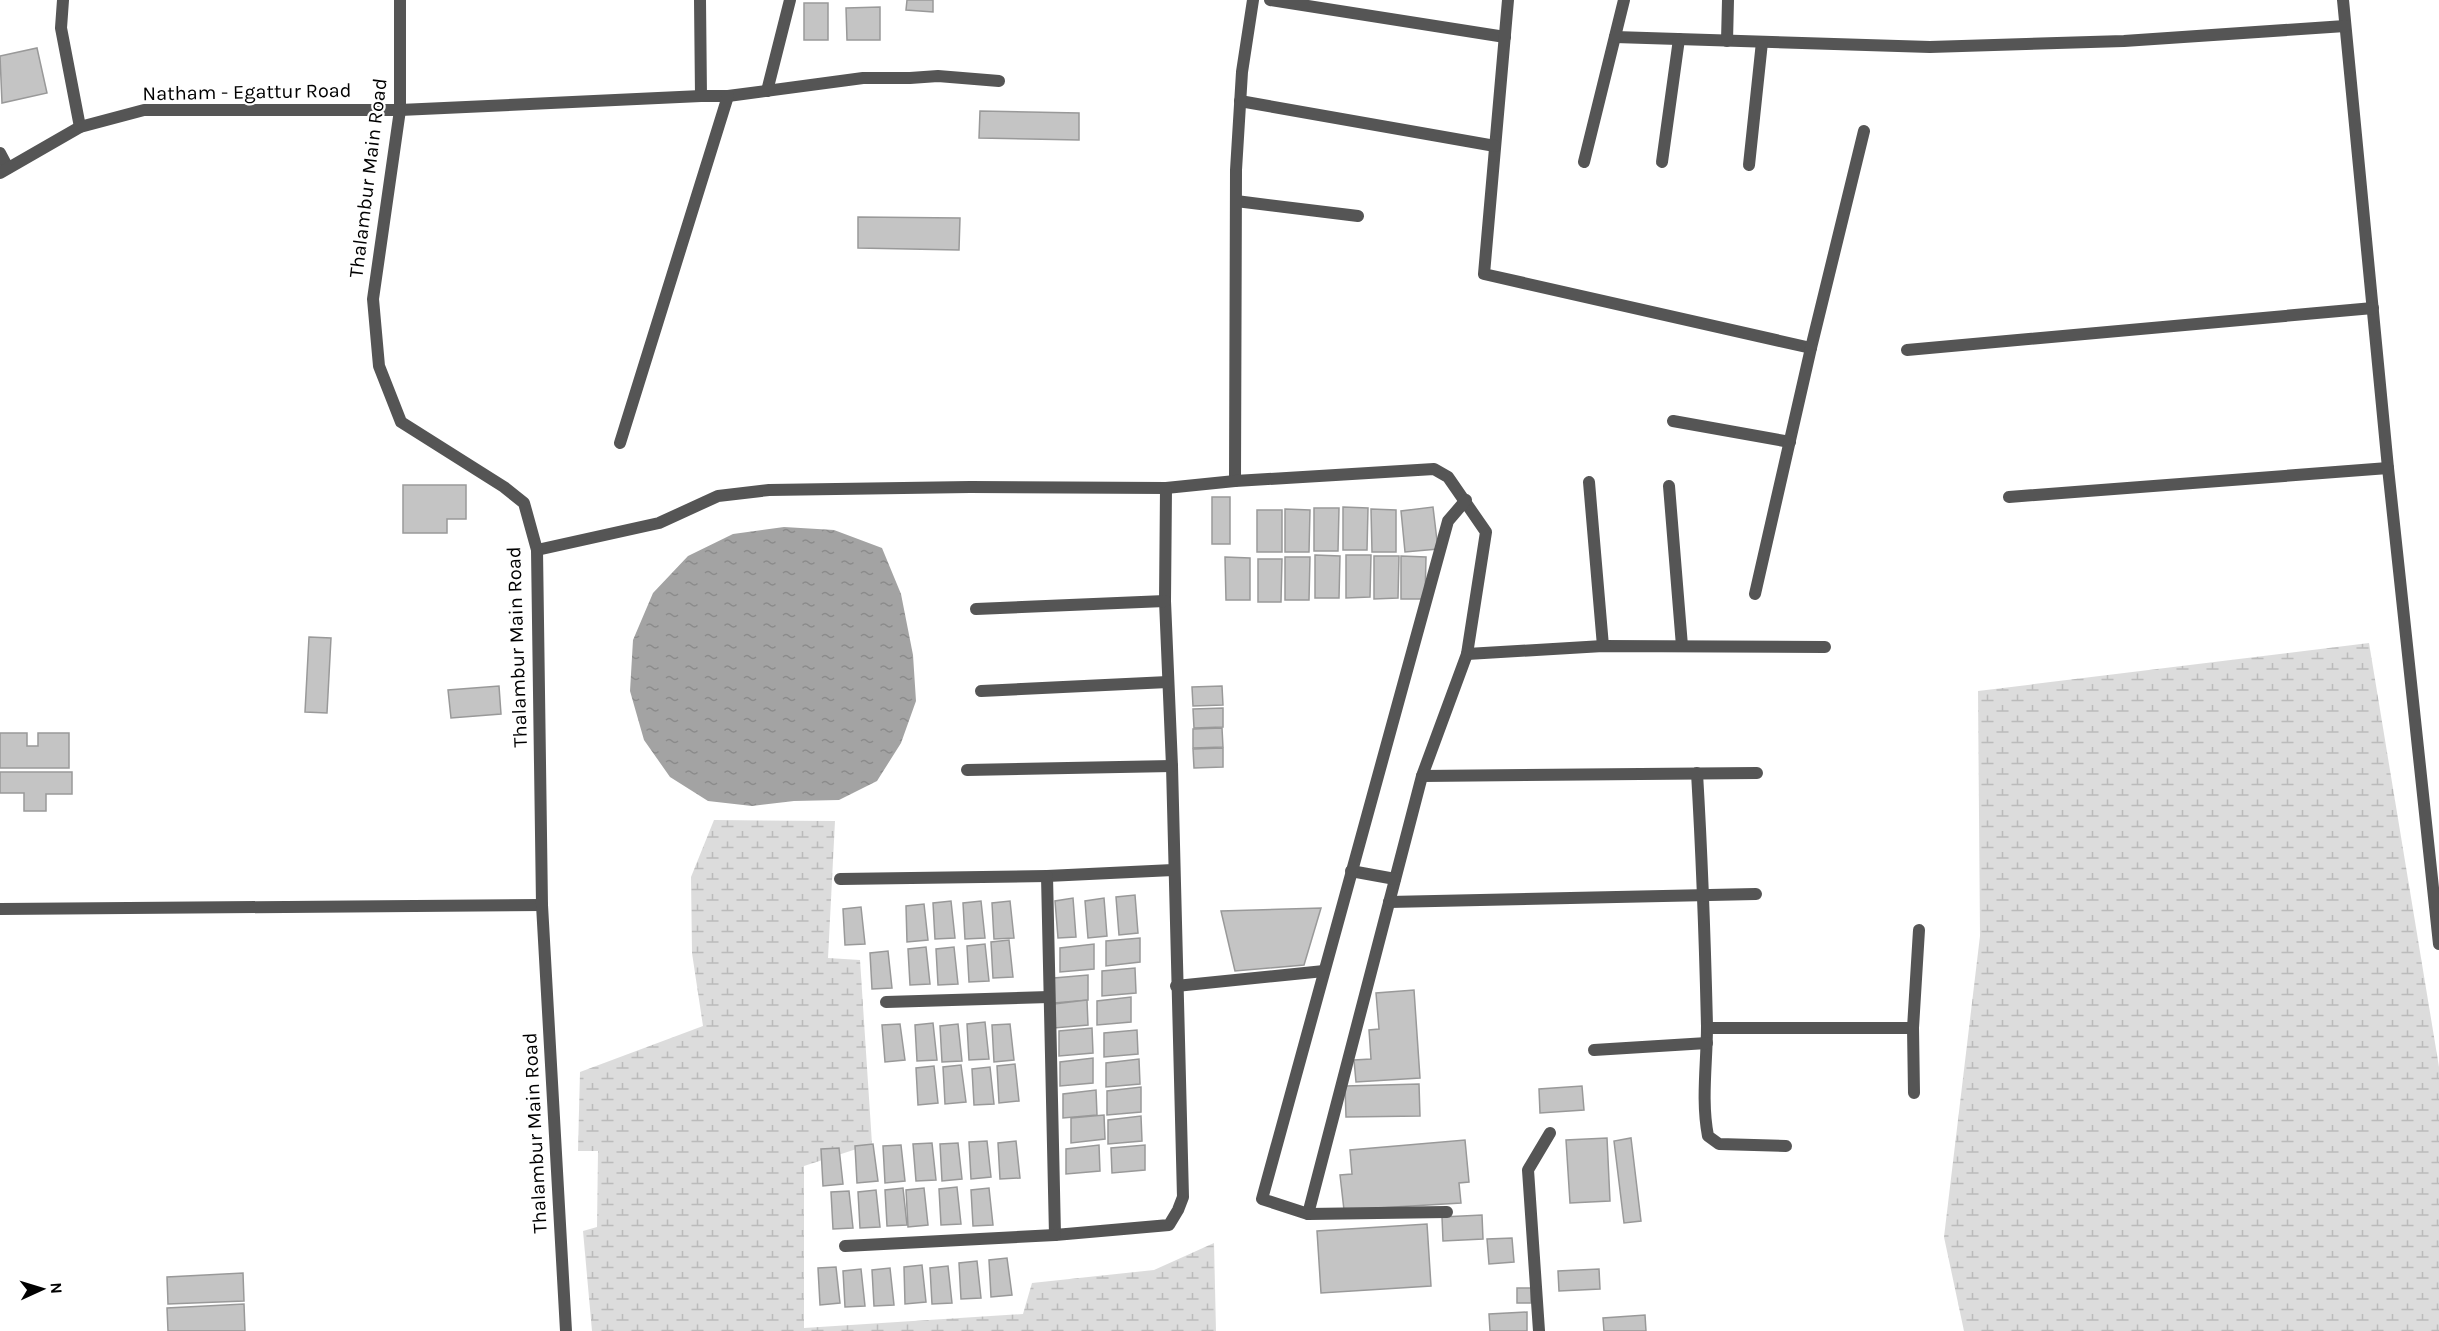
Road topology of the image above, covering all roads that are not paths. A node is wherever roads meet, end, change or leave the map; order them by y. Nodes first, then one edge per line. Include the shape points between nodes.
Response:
1 (63, 0) edge
2 (400, 0) edge
3 (700, 0) edge
4 (790, 0) edge
5 (1253, 0) edge
6 (1270, 0) edge
7 (1508, 0) edge
8 (1624, 0) edge
9 (1728, 0) edge
10 (2343, 0) edge
11 (2345, 26) junction
12 (1505, 37) junction
13 (1615, 37) junction
14 (1679, 39) junction
15 (1727, 41) junction
16 (1762, 42) junction
17 (999, 81) dead end
18 (767, 91) junction
19 (701, 96) junction
20 (728, 96) junction
21 (1240, 101) junction
22 (400, 110) junction
23 (80, 127) junction
24 (1864, 131) dead end
25 (1495, 146) junction
26 (0, 153) edge
27 (1584, 162) dead end
28 (1662, 162) dead end
29 (1749, 165) dead end
30 (4, 170) edge
31 (1236, 201) junction
32 (1358, 216) dead end
33 (2373, 308) junction
34 (1811, 348) junction
35 (1907, 350) dead end
36 (1673, 421) dead end
37 (1790, 442) junction
38 (620, 443) dead end
39 (2388, 468) junction
40 (1235, 481) junction
41 (1589, 482) dead end
42 (1669, 486) dead end
43 (1166, 488) junction
44 (2008, 497) dead end
45 (1466, 500) junction
46 (537, 550) junction
47 (1755, 594) dead end
48 (1165, 602) junction
49 (976, 609) dead end
50 (1603, 646) junction
51 (1682, 646) junction
52 (1825, 647) dead end
53 (1467, 654) junction
54 (1168, 682) junction
55 (981, 691) dead end
56 (1172, 766) junction
57 (967, 770) dead end
58 (1697, 773) junction
59 (1757, 773) dead end
60 (1422, 776) junction
61 (1173, 870) junction
62 (1351, 871) junction
63 (1047, 876) junction
64 (840, 879) dead end
65 (1395, 879) junction
66 (1755, 894) dead end
67 (1704, 895) junction
68 (1389, 902) junction
69 (542, 905) junction
70 (0, 909) edge
71 (1918, 930) dead end
72 (2439, 944) edge
73 (1324, 971) junction
74 (1176, 986) junction
75 (1049, 997) junction
76 (886, 1002) dead end
77 (1707, 1028) junction
78 (1912, 1028) junction
79 (1707, 1043) junction
80 (1594, 1050) dead end
81 (1914, 1093) dead end
82 (1550, 1134) dead end
83 (1786, 1146) dead end
84 (1447, 1212) dead end
85 (1308, 1214) junction
86 (1055, 1235) junction
87 (845, 1246) dead end
88 (566, 1331) edge
89 (1539, 1331) edge

1 - 23 street via 61,28
2 - 22 street, Thalambur Main Road
3 - 19 street
4 - 18 street
5 - 21 street
6 - 12 street
7 - 12 street
8 - 13 street
9 - 15 street
10 - 11 street
11 - 16 street via 2124,41 1941,47
11 - 33 street
12 - 25 street
13 - 14 street
13 - 27 street
14 - 15 street
14 - 28 street
15 - 16 street
16 - 29 street
17 - 18 street, Natham - Egattur Road via 938,76 863,78
18 - 20 street, Natham - Egattur Road
19 - 20 street, Natham - Egattur Road
19 - 22 street, Natham - Egattur Road
20 - 38 street
21 - 25 street
21 - 31 street
22 - 23 street, Natham - Egattur Road via 144,110
22 - 46 street, Thalambur Main Road via 373,299 379,366 401,422 524,503
23 - 30 street, Natham - Egattur Road
24 - 34 street
25 - 34 street via 1484,274
26 - 30 street
31 - 32 street
31 - 40 street
33 - 35 street
33 - 39 street
34 - 37 street
36 - 37 street
37 - 47 street
39 - 44 street
39 - 72 street
40 - 43 street
40 - 45 street via 1434,469 1448,477
41 - 50 street
42 - 51 street
43 - 46 street via 769,489 718,496 659,524
43 - 48 street
45 - 53 street via 1486,531
45 - 62 street via 1448,521
46 - 69 street, Thalambur Main Road
48 - 49 street
48 - 54 street
50 - 51 street
50 - 53 street
51 - 52 street
53 - 60 street
54 - 55 street
54 - 56 street
56 - 57 street
56 - 61 street
58 - 59 street
58 - 60 street
58 - 67 street
60 - 65 street
61 - 63 street
61 - 74 street
62 - 65 street
62 - 73 street
63 - 64 street
63 - 75 street
65 - 68 street
66 - 67 street
67 - 68 street
67 - 77 street
68 - 85 street
69 - 70 street
69 - 88 street, Thalambur Main Road
71 - 78 street
73 - 74 street
73 - 85 street via 1262,1199
74 - 86 street via 1184,1189 1178,1210 1169,1225
75 - 76 street
75 - 86 street
77 - 78 street
77 - 79 street
78 - 81 street
79 - 80 street
79 - 83 street via 1704,1119 1708,1136 1719,1144
82 - 89 street via 1528,1170
84 - 85 street
86 - 87 street

